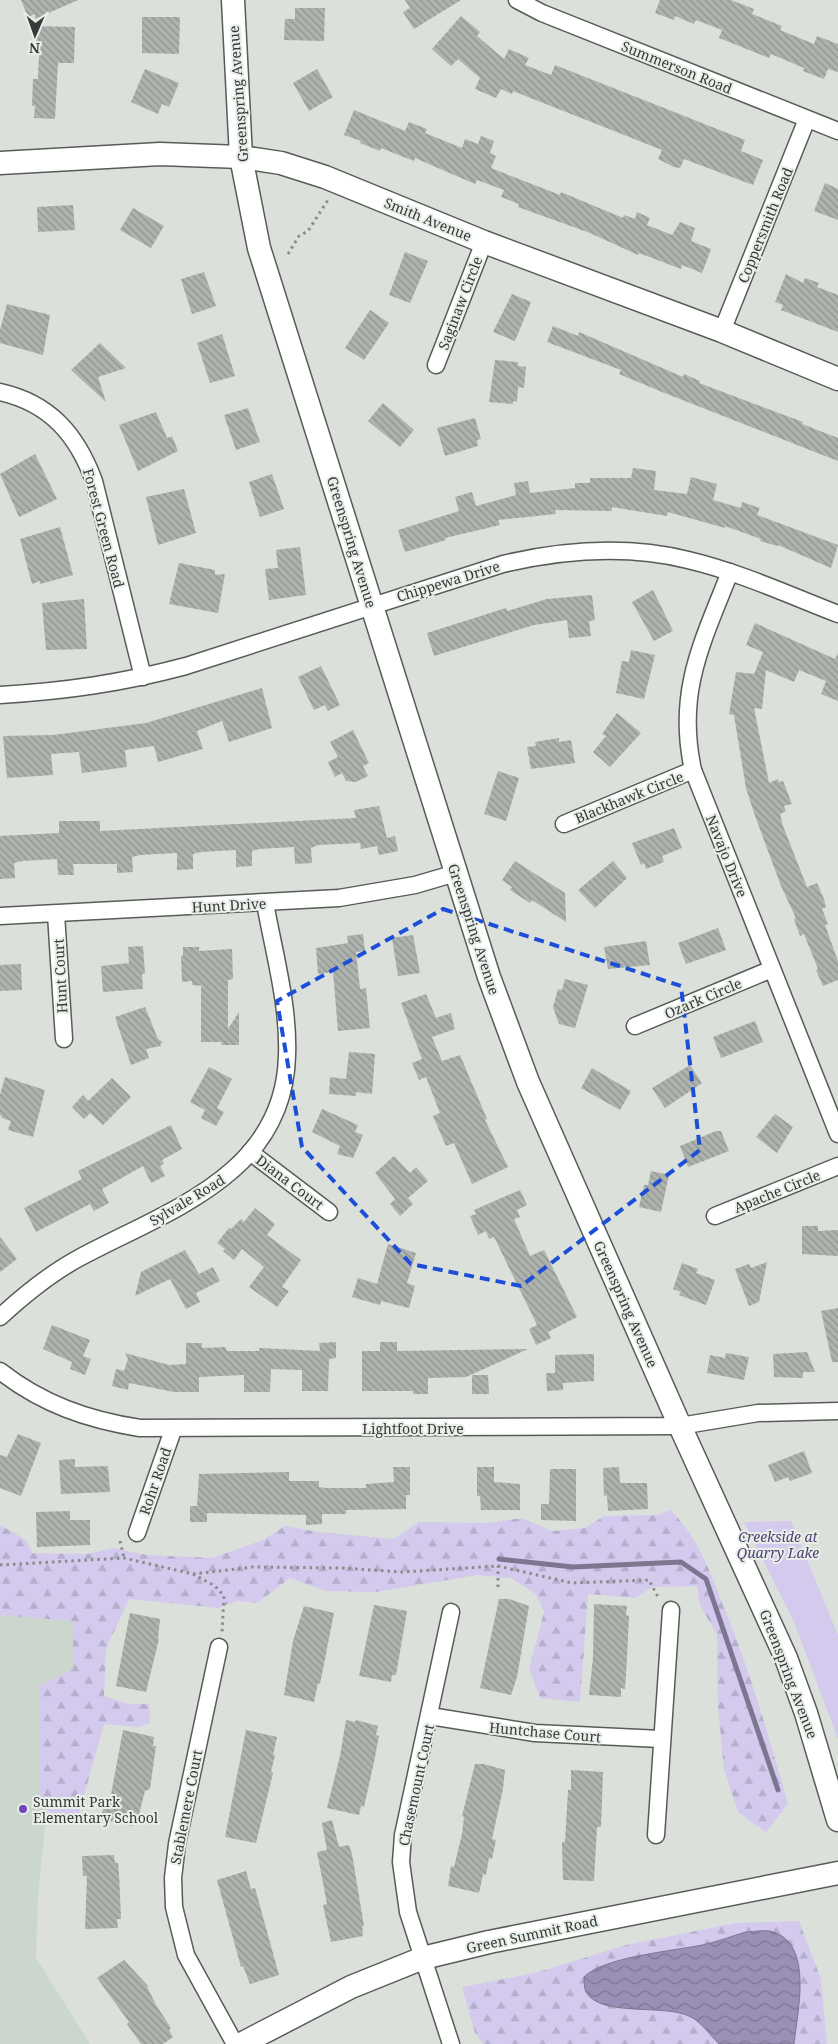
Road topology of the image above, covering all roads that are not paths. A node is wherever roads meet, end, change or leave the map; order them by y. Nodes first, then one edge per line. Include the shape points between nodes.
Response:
1 (233, 0) edge
2 (517, 0) edge
3 (808, 119) junction
4 (838, 131) edge
5 (241, 157) junction
6 (0, 163) edge
7 (484, 242) junction
8 (722, 331) junction
9 (436, 365) dead end
10 (838, 379) edge
11 (0, 392) edge
12 (730, 572) junction
13 (372, 605) junction
14 (838, 614) edge
15 (143, 677) junction
16 (0, 695) edge
17 (694, 770) junction
18 (564, 824) dead end
19 (456, 873) junction
20 (265, 903) junction
21 (56, 914) junction
22 (0, 916) edge
23 (772, 969) junction
24 (635, 1026) dead end
25 (64, 1039) dead end
26 (838, 1134) edge
27 (250, 1152) junction
28 (838, 1166) edge
29 (329, 1212) dead end
30 (715, 1216) dead end
31 (0, 1317) edge
32 (0, 1371) edge
33 (838, 1411) edge
34 (680, 1426) junction
35 (173, 1430) junction
36 (137, 1533) dead end
37 (671, 1610) dead end
38 (451, 1612) dead end
39 (219, 1647) road end
40 (430, 1716) junction
41 (661, 1739) junction
42 (838, 1820) edge
43 (656, 1835) dead end
44 (838, 1873) edge
45 (423, 1958) junction
46 (235, 2044) edge
47 (241, 2044) edge
48 (451, 2044) edge

1 - 5 main road, Greenspring Avenue
2 - 3 street, Summerson Road via 542,13
3 - 4 street, Summerson Road
3 - 8 street, Coppersmith Road
5 - 6 main road, Smith Avenue via 160,154
5 - 7 main road, Smith Avenue via 281,163 325,177
5 - 13 main road, Greenspring Avenue via 271,291
7 - 8 main road, Smith Avenue
7 - 9 street, Saginaw Circle
8 - 10 main road, Smith Avenue
11 - 15 street, Forest Green Road via 38,405 74,438 86,460
12 - 13 street, Chippewa Drive via 687,559 657,555 618,551 577,552 503,564
12 - 14 street, Chippewa Drive
12 - 17 street, Navajo Drive via 695,661 689,692 687,742
13 - 15 street, Chippewa Drive
13 - 19 main road, Greenspring Avenue
15 - 16 street, Chippewa Drive via 99,686
17 - 18 street, Blackhawk Circle
17 - 23 street, Navajo Drive
19 - 20 street, Hunt Drive via 415,886 380,892
19 - 34 main road, Greenspring Avenue via 512,1043
20 - 21 street, Hunt Drive
20 - 27 street, Sylvale Road via 284,1006 287,1058 278,1104 268,1127
21 - 22 street, Hunt Drive
21 - 25 street, Hunt Court
23 - 24 street, Ozark Circle
23 - 26 street, Navajo Drive
27 - 29 street, Diana Court
27 - 31 street, Sylvale Road via 230,1174 205,1192 77,1259
28 - 30 street, Apache Circle
32 - 35 street, Lightfoot Drive via 43,1400 74,1413 109,1423
33 - 34 street, Lightfoot Drive via 758,1413
34 - 35 street, Lightfoot Drive
34 - 42 main road, Greenspring Avenue via 786,1658
35 - 36 street, Rohr Road
37 - 41 street
38 - 40 street, Chasemount Court
39 - 46 street, Stablemere Court via 172,1878 174,1907 186,1955
40 - 41 street, Huntchase Court via 534,1733
40 - 45 street, Chasemount Court via 403,1835 401,1862 408,1912
41 - 43 street
44 - 45 main road, Green Summit Road
45 - 47 main road, Green Summit Road via 351,1987
45 - 48 street, Chasemount Court

